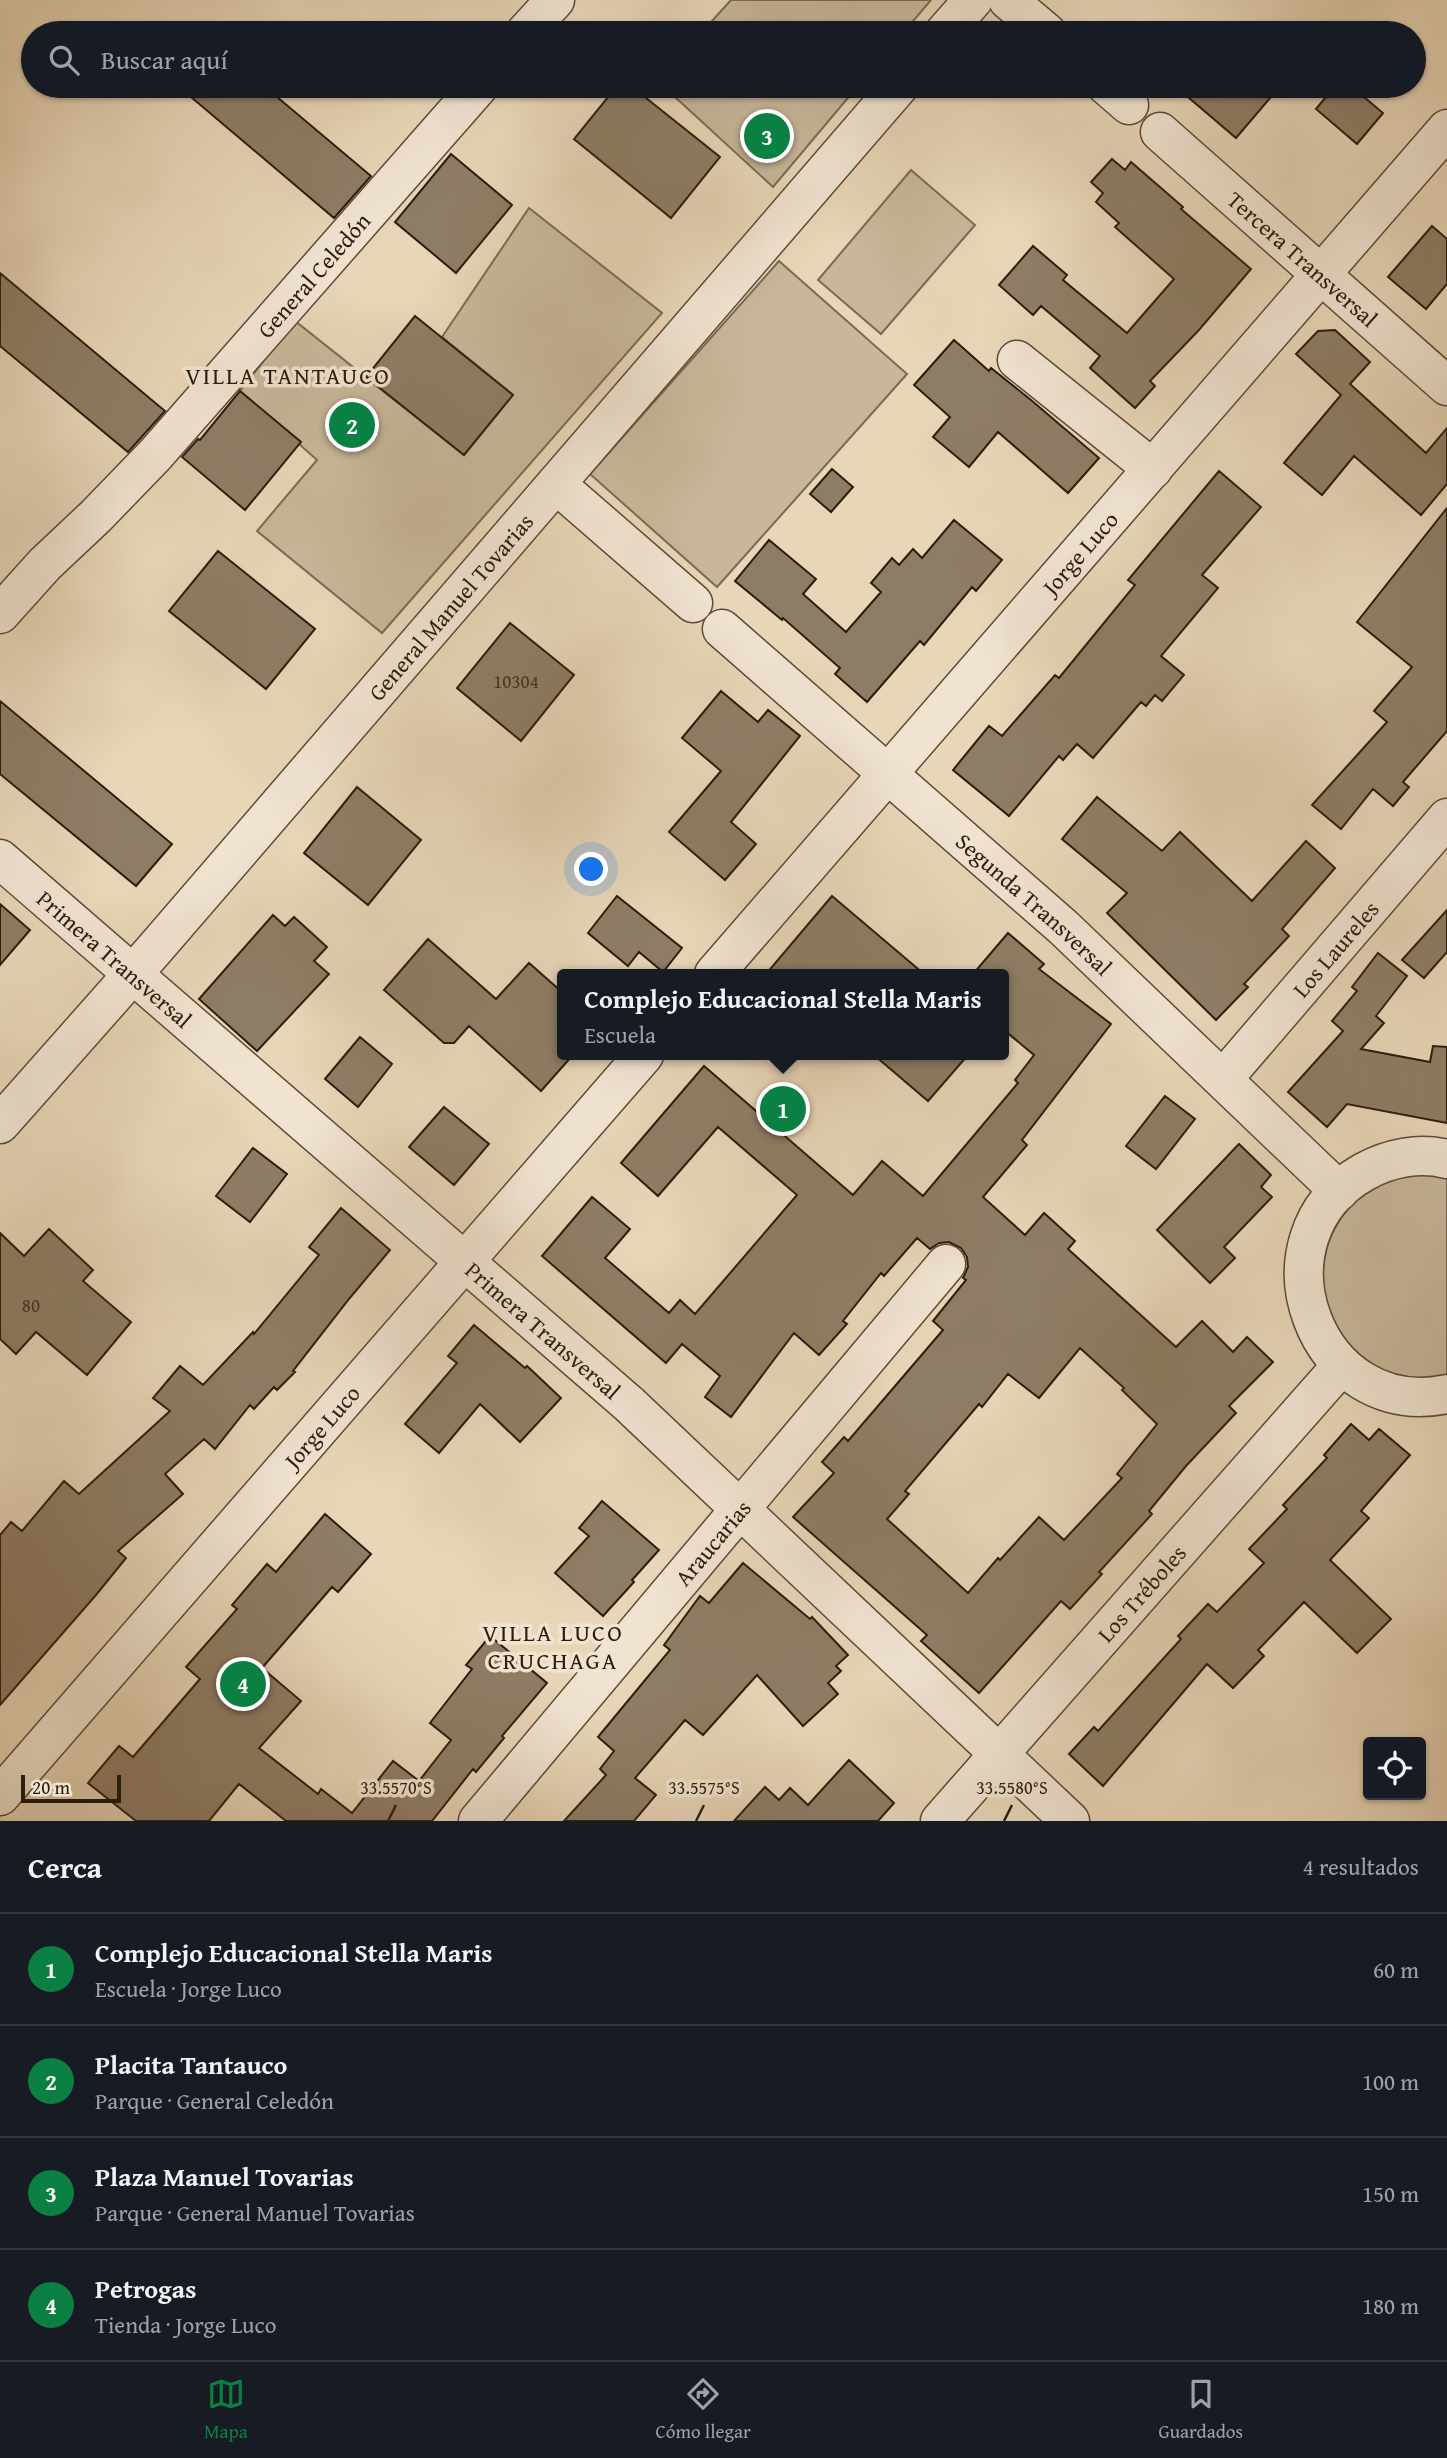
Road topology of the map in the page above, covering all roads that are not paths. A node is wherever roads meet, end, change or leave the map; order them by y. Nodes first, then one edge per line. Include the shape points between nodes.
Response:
1 (555, 0) edge
2 (973, 0) edge
3 (1008, 0) edge
4 (536, 21) edge
5 (955, 21) edge
6 (1032, 21) edge
7 (468, 98) edge
8 (889, 98) edge
9 (1447, 130) edge
10 (1160, 132) dead end
11 (1322, 273) junction
12 (1017, 360) dead end
13 (1447, 386) edge
14 (1153, 469) junction
15 (556, 484) junction
16 (693, 603) dead end
17 (0, 614) edge
18 (722, 629) dead end
19 (888, 774) junction
20 (1447, 818) edge
21 (0, 859) edge
22 (718, 969) edge
23 (132, 975) junction
24 (640, 1060) edge
25 (1223, 1079) junction
26 (0, 1124) edge
27 (1447, 1159) edge
28 (1339, 1191) junction
29 (466, 1260) junction
30 (946, 1264) dead end
31 (1342, 1364) junction
32 (1447, 1394) edge
33 (741, 1508) junction
34 (999, 1754) junction
35 (0, 1796) edge
36 (478, 1821) edge
37 (940, 1821) edge
38 (1070, 1821) edge

1 - 4 street
2 - 5 street
3 - 6 street
7 - 17 street, General Celedón via 155,455
8 - 15 street, General Manuel Tovarias
9 - 11 street, Jorge Luco
10 - 11 street, Tercera Transversal
11 - 13 street, Tercera Transversal
11 - 14 street, Jorge Luco
12 - 14 street
14 - 19 street, Jorge Luco
15 - 16 street
15 - 23 street, General Manuel Tovarias
18 - 19 street, Segunda Transversal
19 - 22 street, Jorge Luco
19 - 25 street, Segunda Transversal via 1063,927
20 - 25 street, Los Laureles
21 - 23 street, Primera Transversal
23 - 26 street, General Manuel Tovarias
23 - 29 street, Primera Transversal
24 - 29 street, Jorge Luco
25 - 28 street, Segunda Transversal
27 - 28 street via 1397,1159 1356,1177
28 - 31 street via 1316,1222 1304,1279 1310,1317
29 - 33 street, Primera Transversal
29 - 35 street, Jorge Luco
30 - 33 street, Araucarias
31 - 32 street via 1358,1377 1396,1393
31 - 34 street, Los Tréboles
33 - 34 street, Primera Transversal
33 - 36 street, Araucarias
34 - 37 street, Los Tréboles
34 - 38 street, Primera Transversal

